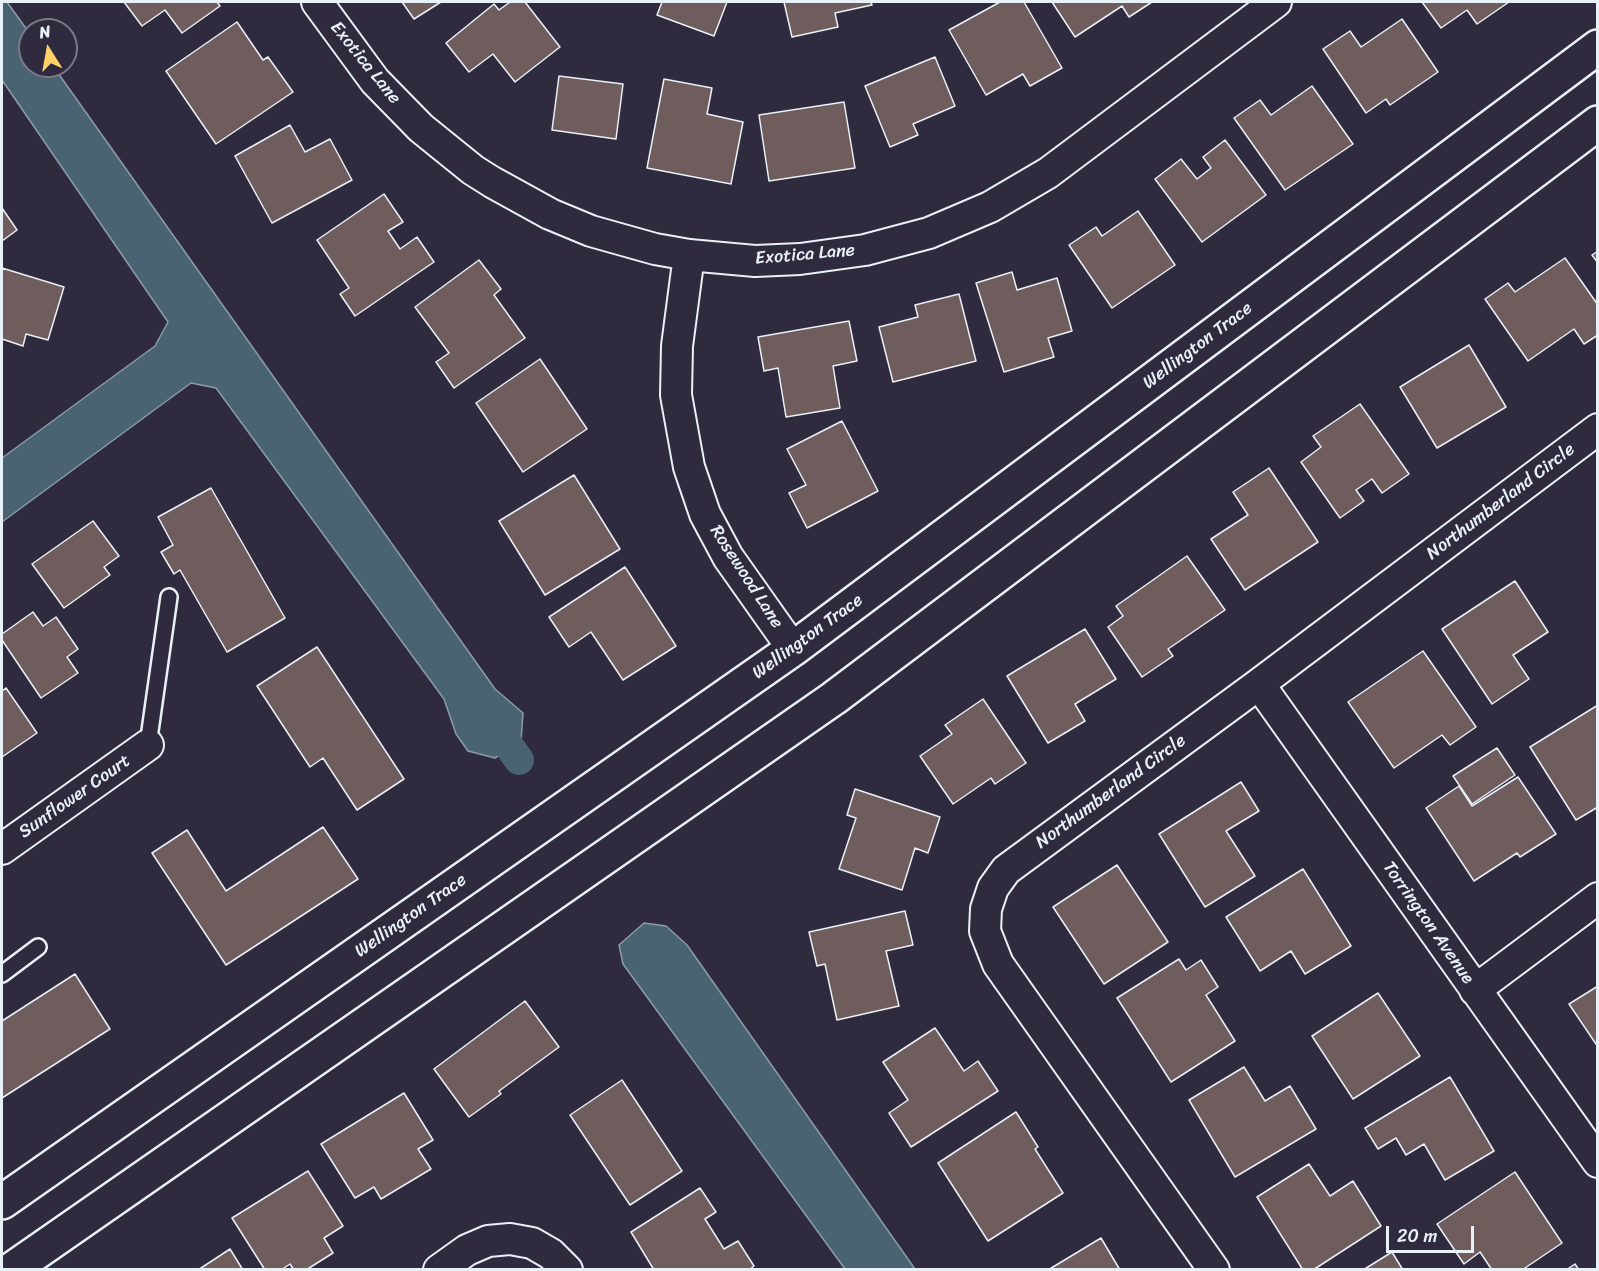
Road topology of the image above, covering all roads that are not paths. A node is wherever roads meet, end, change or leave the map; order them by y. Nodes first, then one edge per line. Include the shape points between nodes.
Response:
1 (317, 2) edge
2 (1262, 6) edge
3 (1598, 47) edge
4 (1598, 123) edge
5 (689, 255) junction
6 (1598, 429) edge
7 (169, 597) dead end
8 (794, 649) junction
9 (1259, 684) junction
10 (148, 745) joint
11 (2, 849) edge
12 (1598, 898) edge
13 (38, 948) dead end
14 (2, 974) edge
15 (1475, 990) junction
16 (1598, 1162) edge
17 (3, 1198) edge
18 (11, 1269) edge
19 (439, 1269) edge
20 (567, 1269) edge
21 (1214, 1269) edge

1 - 5 street, Exotica Lane via 375,81 421,129 473,170 550,214 591,231
2 - 5 street, Exotica Lane via 1048,173 990,207 939,229 866,250 800,260 755,261
3 - 8 street, Wellington Trace
4 - 18 street via 834,698
5 - 8 street, Rosewood Lane via 677,346 676,395 689,467 705,514 728,557
6 - 9 street, Northumberland Circle
7 - 10 lane
8 - 17 street, Wellington Trace
9 - 15 street, Torrington Avenue
9 - 21 street, Northumberland Circle via 1006,870 993,888 986,909 985,931 998,964
10 - 11 street, Sunflower Court
12 - 15 street
13 - 14 lane
15 - 16 street, Torrington Avenue
19 - 20 street via 488,1241 510,1239 542,1248

